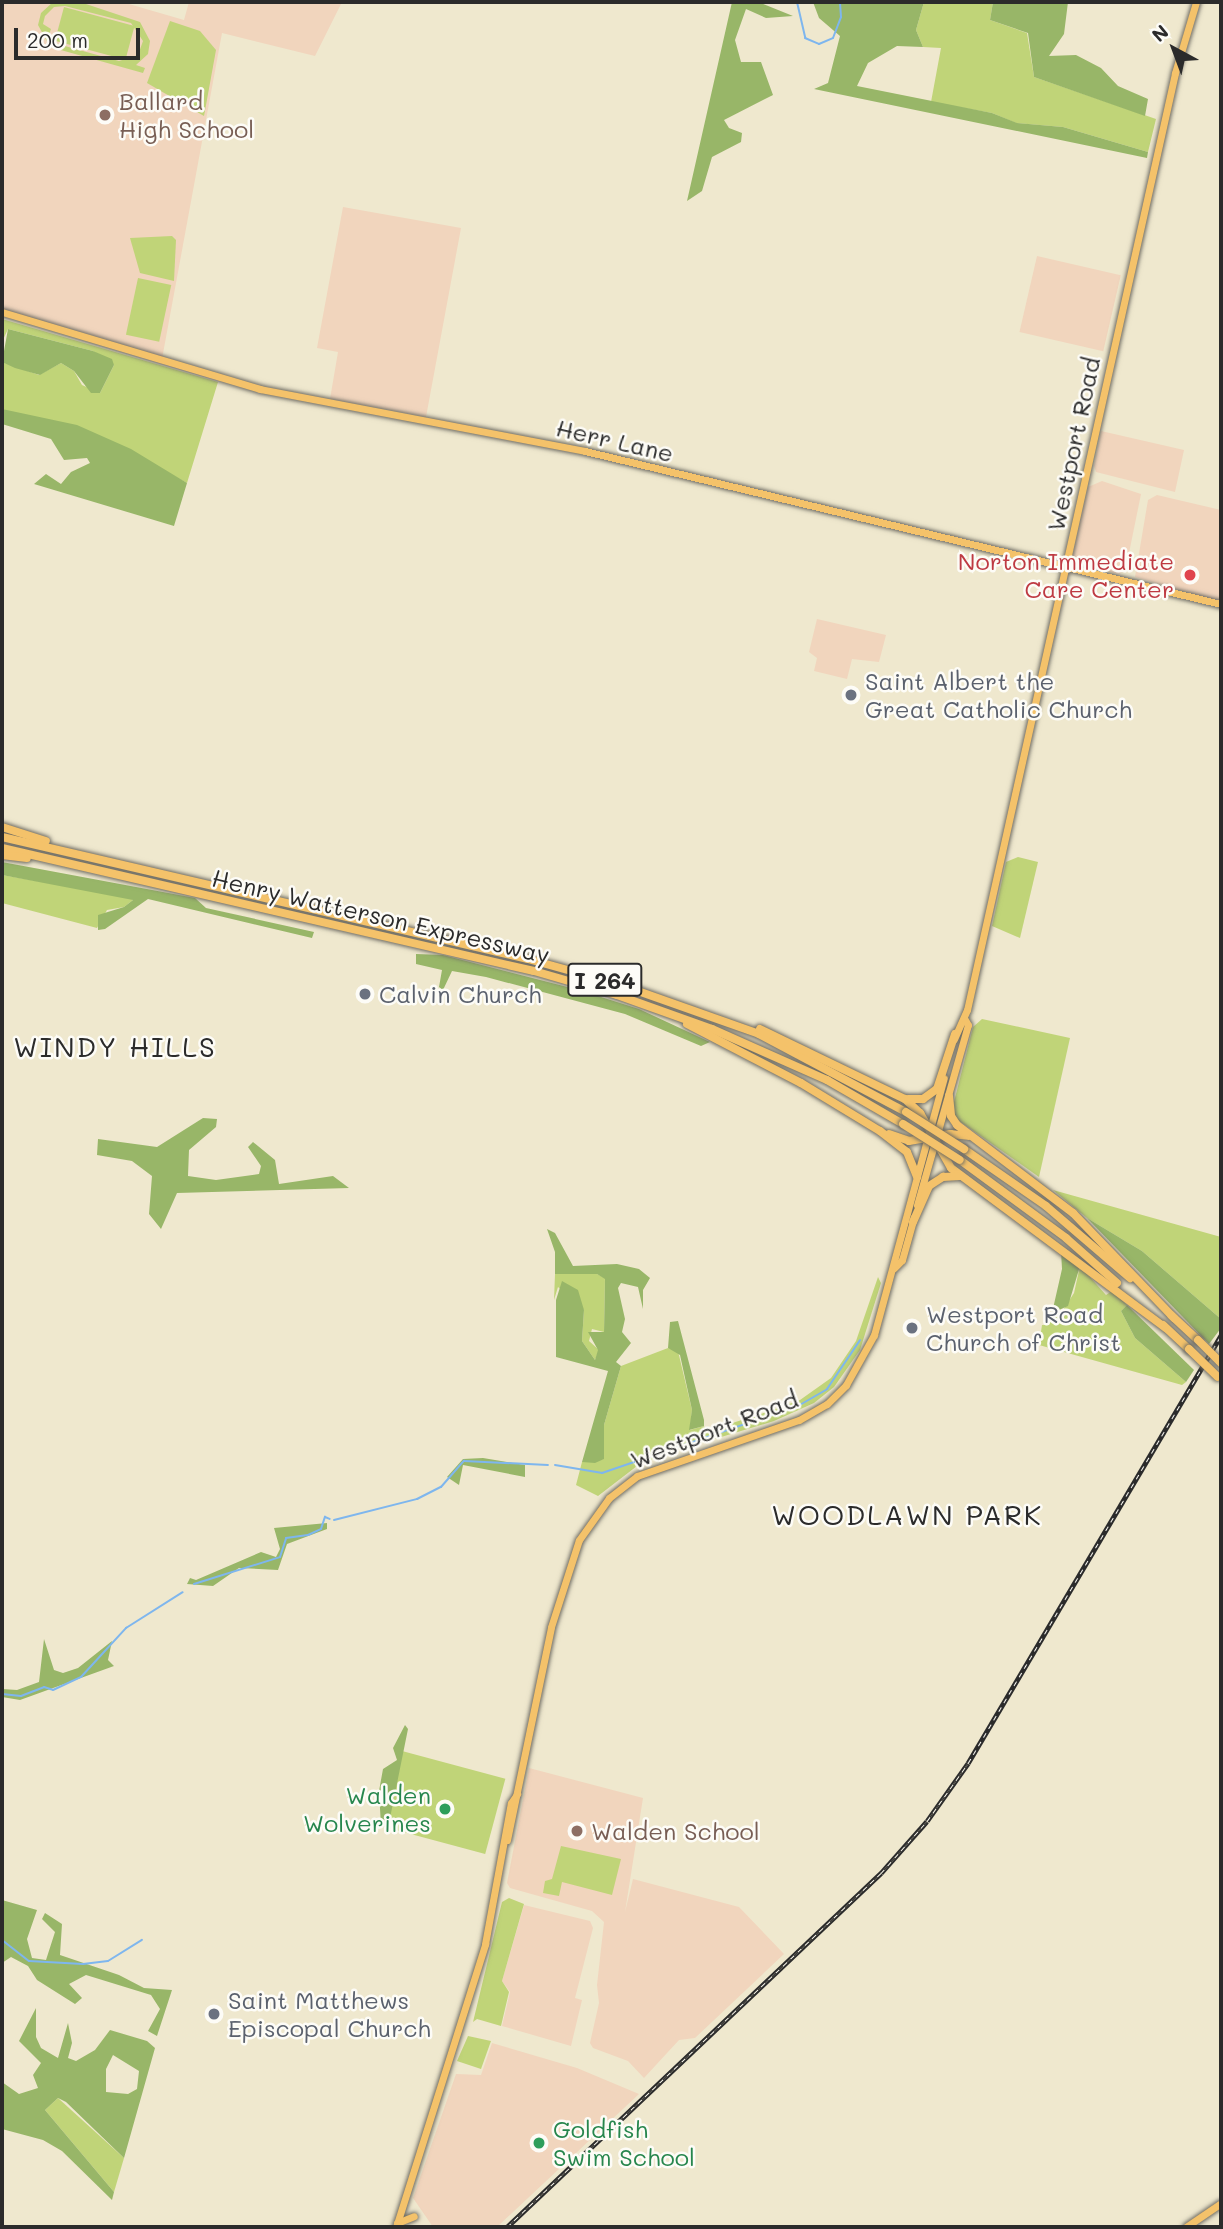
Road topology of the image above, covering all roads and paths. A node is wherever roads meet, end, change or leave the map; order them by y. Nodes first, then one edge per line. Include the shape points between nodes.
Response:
1 (1196, 2) edge
2 (2, 312) edge
3 (1065, 566) junction
4 (1221, 604) edge
5 (2, 827) edge
6 (2, 837) edge
7 (2, 848) edge
8 (85, 854) junction
9 (2, 855) edge
10 (68, 864) junction
11 (677, 1004) junction
12 (653, 1007) junction
13 (964, 1018) junction
14 (956, 1034) junction
15 (949, 1096) junction
16 (905, 1099) junction
17 (880, 1131) junction
18 (971, 1137) junction
19 (933, 1138) junction
20 (961, 1176) junction
21 (917, 1177) junction
22 (913, 1222) junction
23 (894, 1268) junction
24 (1174, 1318) junction
25 (1166, 1328) junction
26 (1221, 1363) edge
27 (1219, 1379) edge
28 (1221, 2203) edge
29 (414, 2216) dead end
30 (396, 2225) edge
31 (1186, 2227) edge

1 - 3 main road, Westport Road via 1175,73
2 - 3 main road, Herr Lane via 260,389 585,451
3 - 4 main road, Herr Lane
3 - 13 main road, Westport Road
5 - 8 highway
6 - 8 highway, Henry Watterson Expressway / I 264
7 - 10 highway, Henry Watterson Expressway / I 264
8 - 11 highway, Henry Watterson Expressway / I 264 via 549,964
9 - 10 highway
10 - 12 highway, Henry Watterson Expressway / I 264 via 534,971
11 - 16 highway via 785,1039
11 - 24 highway, Henry Watterson Expressway / I 264, bridge via 785,1046 906,1112 1084,1235
12 - 17 highway via 801,1083
12 - 25 highway, Henry Watterson Expressway / I 264, bridge via 827,1080 903,1124 1066,1238
13 - 14 main road, Westport Road
13 - 15 main road, Westport Road via 968,1025
14 - 16 highway via 937,1089 923,1100
14 - 19 main road, Westport Road
15 - 18 highway via 951,1116
15 - 19 main road, Westport Road
16 - 19 highway
17 - 19 highway via 909,1141
17 - 21 highway via 907,1152
18 - 19 highway
18 - 24 highway via 1073,1213
19 - 20 highway
19 - 21 main road, Westport Road
19 - 22 main road, Westport Road
20 - 22 highway via 943,1177 929,1186
20 - 25 highway
21 - 23 main road, Westport Road
22 - 23 main road, Westport Road via 902,1260
23 - 30 main road, Westport Road via 864,1357 835,1398 799,1420 648,1470 617,1489 593,1517 575,1549 561,1586 517,1794 506,1826 508,1840 485,1944
24 - 26 highway, Henry Watterson Expressway / I 264, bridge
25 - 27 highway, Henry Watterson Expressway / I 264, bridge
28 - 31 main road
29 - 30 main road

